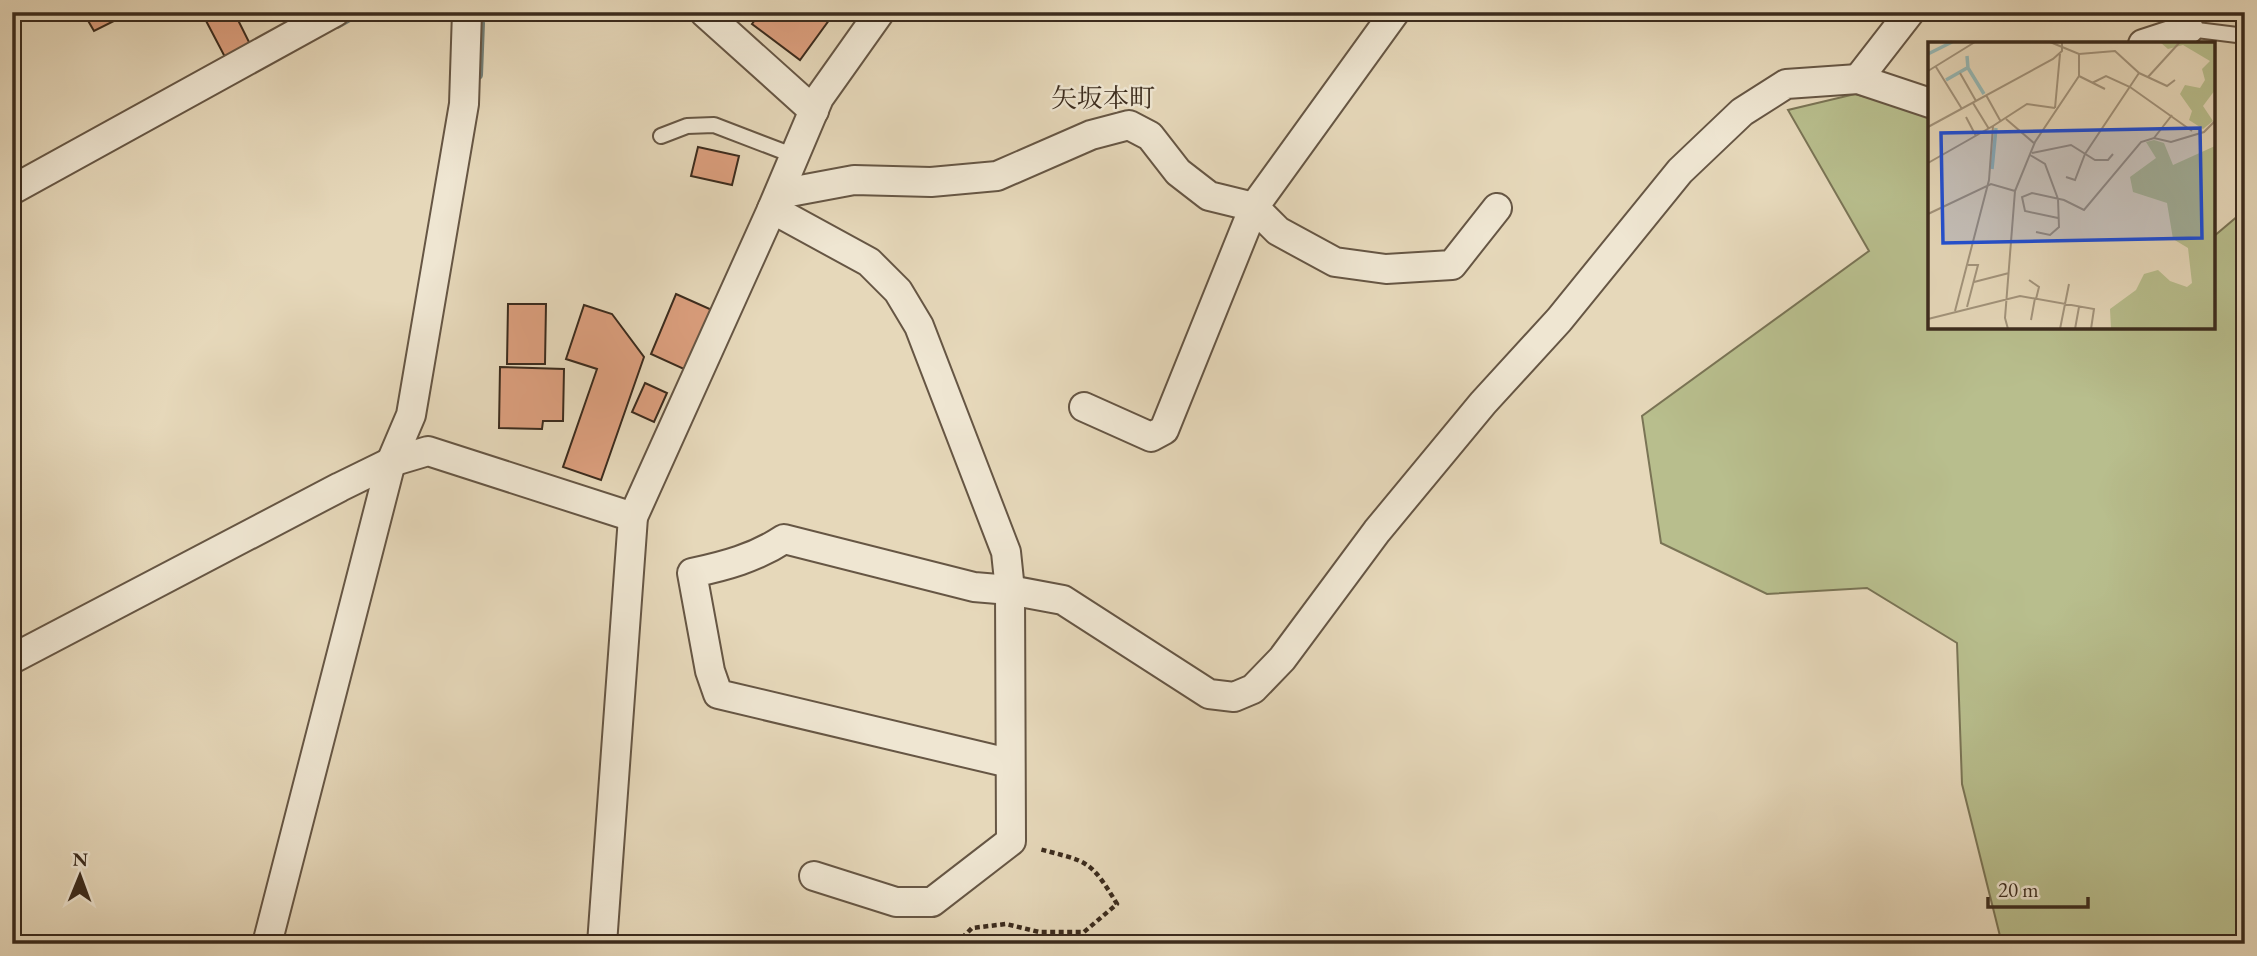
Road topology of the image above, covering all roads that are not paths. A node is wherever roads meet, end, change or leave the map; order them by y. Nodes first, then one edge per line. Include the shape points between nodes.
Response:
1 (335, 12) edge
2 (467, 12) edge
3 (704, 12) edge
4 (880, 12) edge
5 (1395, 12) edge
6 (1910, 12) edge
7 (302, 20) edge
8 (2178, 21) edge
9 (2245, 36) edge
10 (2146, 42) edge
11 (1858, 79) junction
12 (1928, 102) edge
13 (814, 111) junction
14 (661, 136) dead end
15 (795, 156) junction
16 (12, 190) edge
17 (776, 201) junction
18 (1254, 207) junction
19 (1497, 208) dead end
20 (1084, 407) dead end
21 (391, 462) junction
22 (633, 517) junction
23 (1010, 590) junction
24 (12, 659) edge
25 (1009, 763) junction
26 (814, 876) dead end
27 (267, 944) edge
28 (602, 944) edge

1 - 7 street
2 - 21 street via 464,104 442,242 411,415
3 - 13 street
4 - 13 street
5 - 18 street
6 - 11 street
7 - 16 street
8 - 9 lane
8 - 10 street
11 - 12 street
11 - 23 street via 1786,84 1742,112 1680,171 1377,531 1282,659 1253,689 1234,697 1209,694 1063,600
13 - 15 street
14 - 15 lane via 687,126 714,125
15 - 17 street
17 - 18 street via 854,180 931,182 997,176 1091,135 1129,125 1150,136 1178,172 1209,195
17 - 22 street
17 - 23 street via 869,262 898,291 919,327 1006,552
18 - 19 street via 1278,231 1335,262 1386,269 1452,265
18 - 20 street via 1164,430 1151,437
21 - 22 street via 428,451
21 - 24 street
21 - 27 street
22 - 28 street
23 - 25 street
23 - 25 street via 974,587 784,540 734,564 692,573 718,694
25 - 26 street via 1011,841 932,902 896,902

